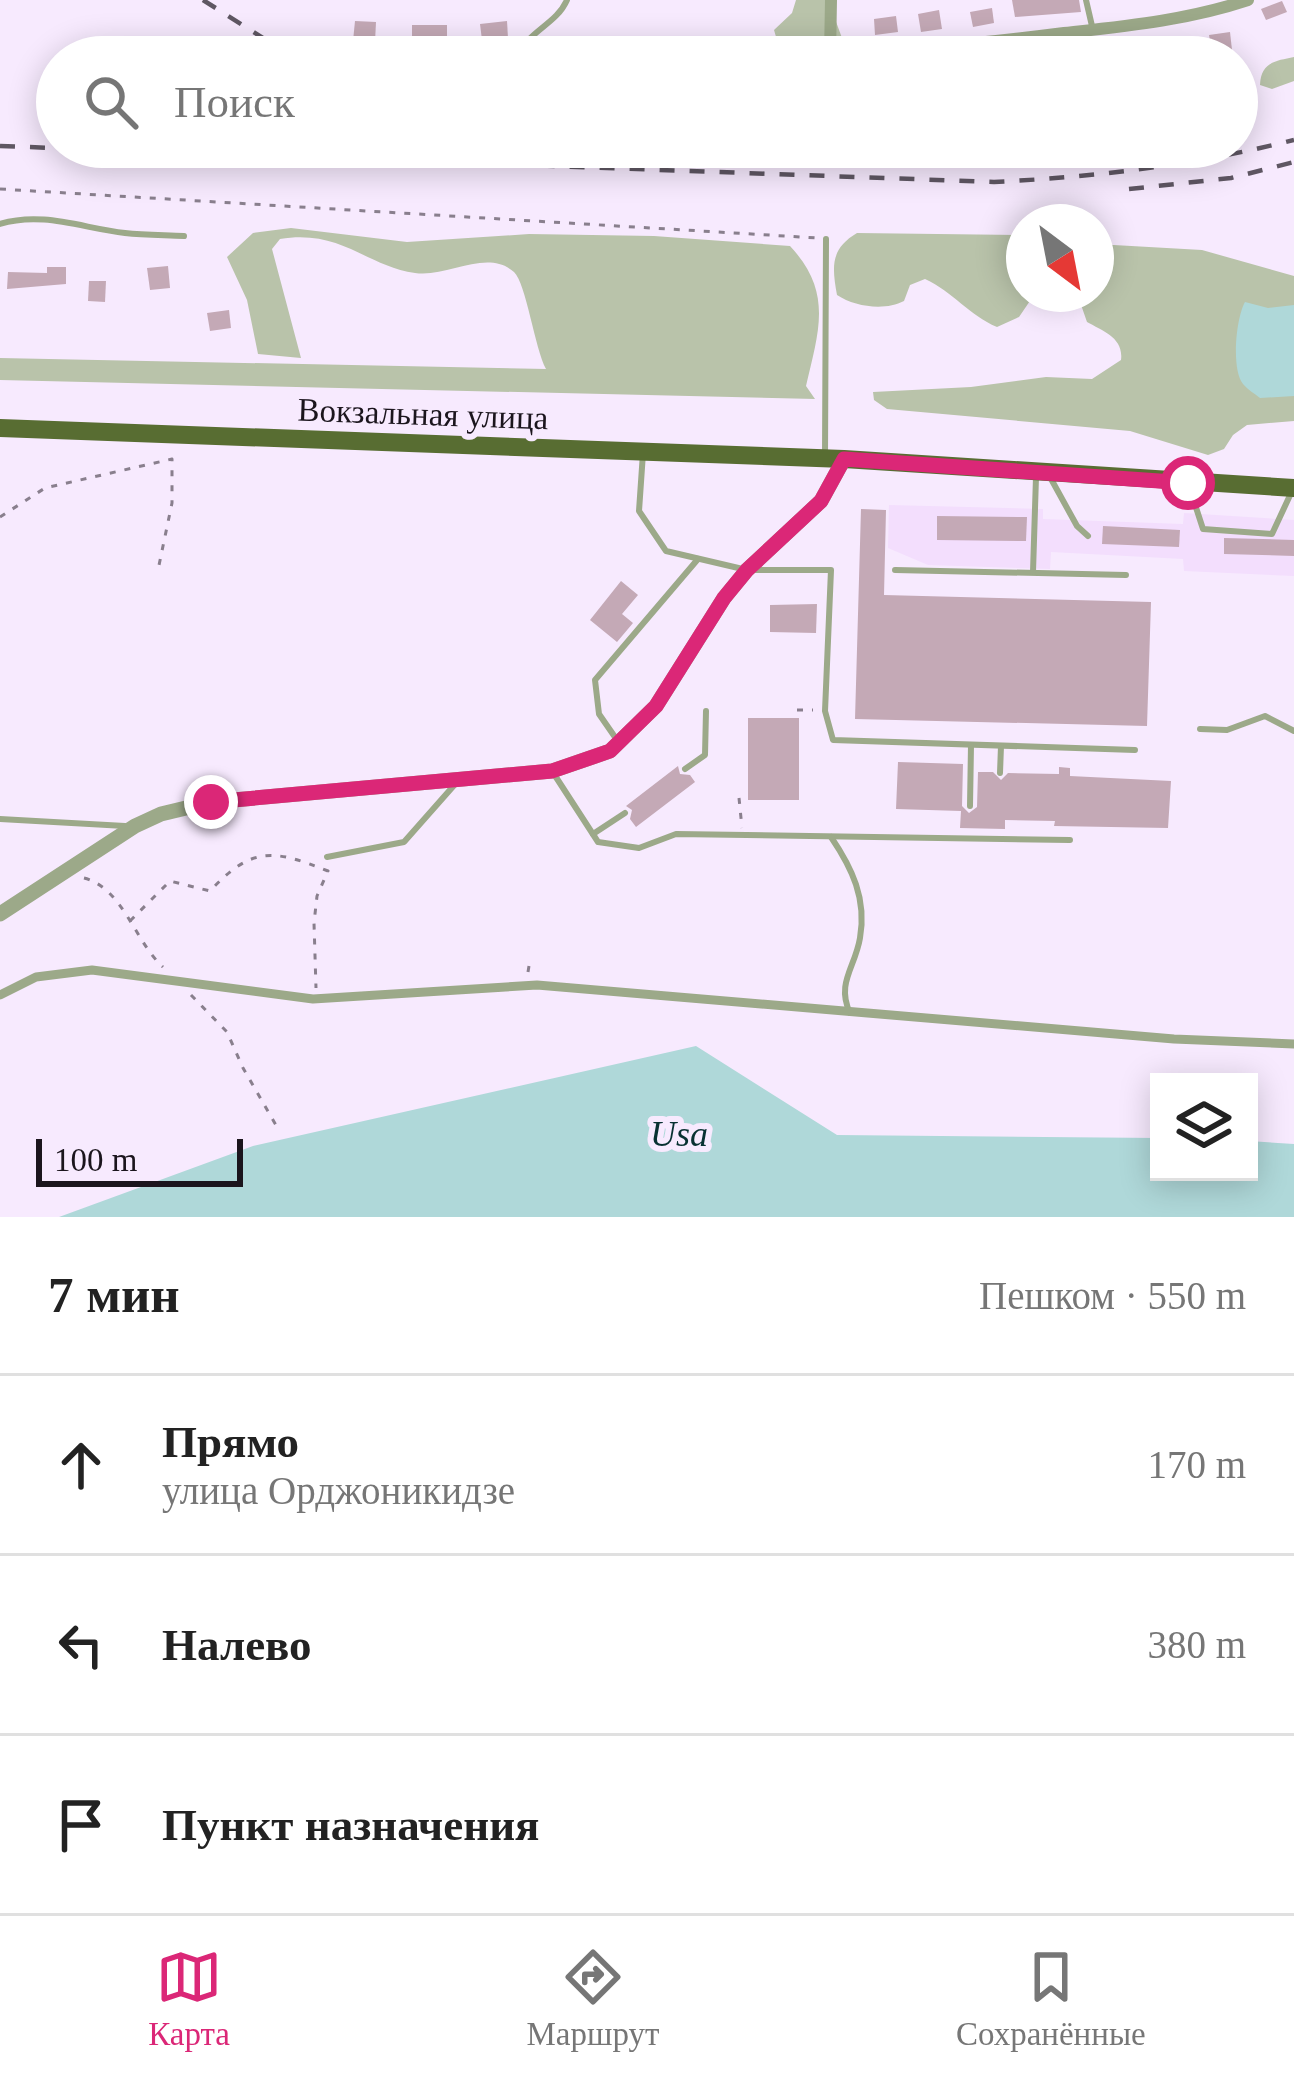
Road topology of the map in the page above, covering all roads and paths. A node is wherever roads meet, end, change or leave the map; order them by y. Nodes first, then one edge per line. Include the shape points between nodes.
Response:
1 (567, 0) edge
2 (831, 0) edge
3 (1086, 0) edge
4 (1248, 0) edge
5 (1093, 30) junction
6 (531, 36) edge
7 (830, 36) edge
8 (1035, 36) edge
9 (0, 189) edge
10 (0, 224) edge
11 (184, 236) dead end
12 (826, 239) joint
13 (0, 428) edge
14 (643, 452) junction
15 (834, 459) junction
16 (1042, 474) junction
17 (1188, 483) junction
18 (1294, 488) edge
19 (1, 515) edge
20 (1088, 536) dead end
21 (698, 560) junction
22 (158, 570) dead end
23 (747, 570) junction
24 (895, 570) dead end
25 (1033, 572) junction
26 (1126, 575) dead end
27 (797, 710) dead end
28 (706, 711) dead end
29 (825, 711) junction
30 (1200, 729) dead end
31 (1294, 730) edge
32 (619, 743) junction
33 (971, 745) junction
34 (1001, 746) junction
35 (1135, 750) dead end
36 (685, 769) dead end
37 (552, 771) junction
38 (1000, 772) dead end
39 (460, 780) junction
40 (739, 798) dead end
41 (970, 806) dead end
42 (625, 813) dead end
43 (0, 819) edge
44 (135, 826) junction
45 (593, 835) junction
46 (745, 835) junction
47 (831, 837) junction
48 (1070, 840) dead end
49 (327, 857) dead end
50 (66, 873) junction
51 (0, 914) edge
52 (130, 921) junction
53 (178, 980) junction
54 (0, 995) edge
55 (319, 999) junction
56 (850, 1014) junction
57 (1294, 1044) edge
58 (278, 1127) dead end

1 - 6 lane
2 - 7 street
3 - 5 lane
4 - 5 street via 1192,17
5 - 8 street
9 - 12 path
10 - 11 lane via 49,219
12 - 15 lane
13 - 14 main road, Вокзальная улица
14 - 15 main road, Вокзальная улица
14 - 21 lane via 639,511 666,551
15 - 16 main road, Вокзальная улица
15 - 23 street via 821,501
16 - 17 main road, Вокзальная улица
16 - 20 lane
16 - 25 lane
17 - 18 main road, Вокзальная улица
17 - 18 lane via 1203,529 1272,534
19 - 22 path via 45,488 172,459
21 - 23 lane
21 - 32 lane via 595,680 599,714
23 - 29 lane via 831,570
23 - 32 street via 656,706
24 - 25 lane
25 - 26 lane
27 - 29 path
28 - 36 lane via 705,755
29 - 33 lane via 833,740
30 - 31 lane via 1228,730 1265,716
32 - 37 street
33 - 34 lane
33 - 41 lane
34 - 35 lane
34 - 38 lane
37 - 39 street
37 - 45 lane
39 - 44 street via 211,802
39 - 49 lane via 404,842
40 - 46 path
42 - 45 lane
43 - 44 lane
44 - 50 street
45 - 46 lane via 639,848 676,834
46 - 47 lane
47 - 48 lane
47 - 56 lane via 853,870 861,906 860,940 842,987
50 - 51 street
50 - 52 path via 94,880
52 - 53 path
52 - 55 path via 170,881 210,891 236,863 284,854 328,871 314,922
53 - 54 street via 92,970 36,977
53 - 55 street
53 - 58 path via 227,1032
55 - 56 street via 537,985
56 - 57 street

